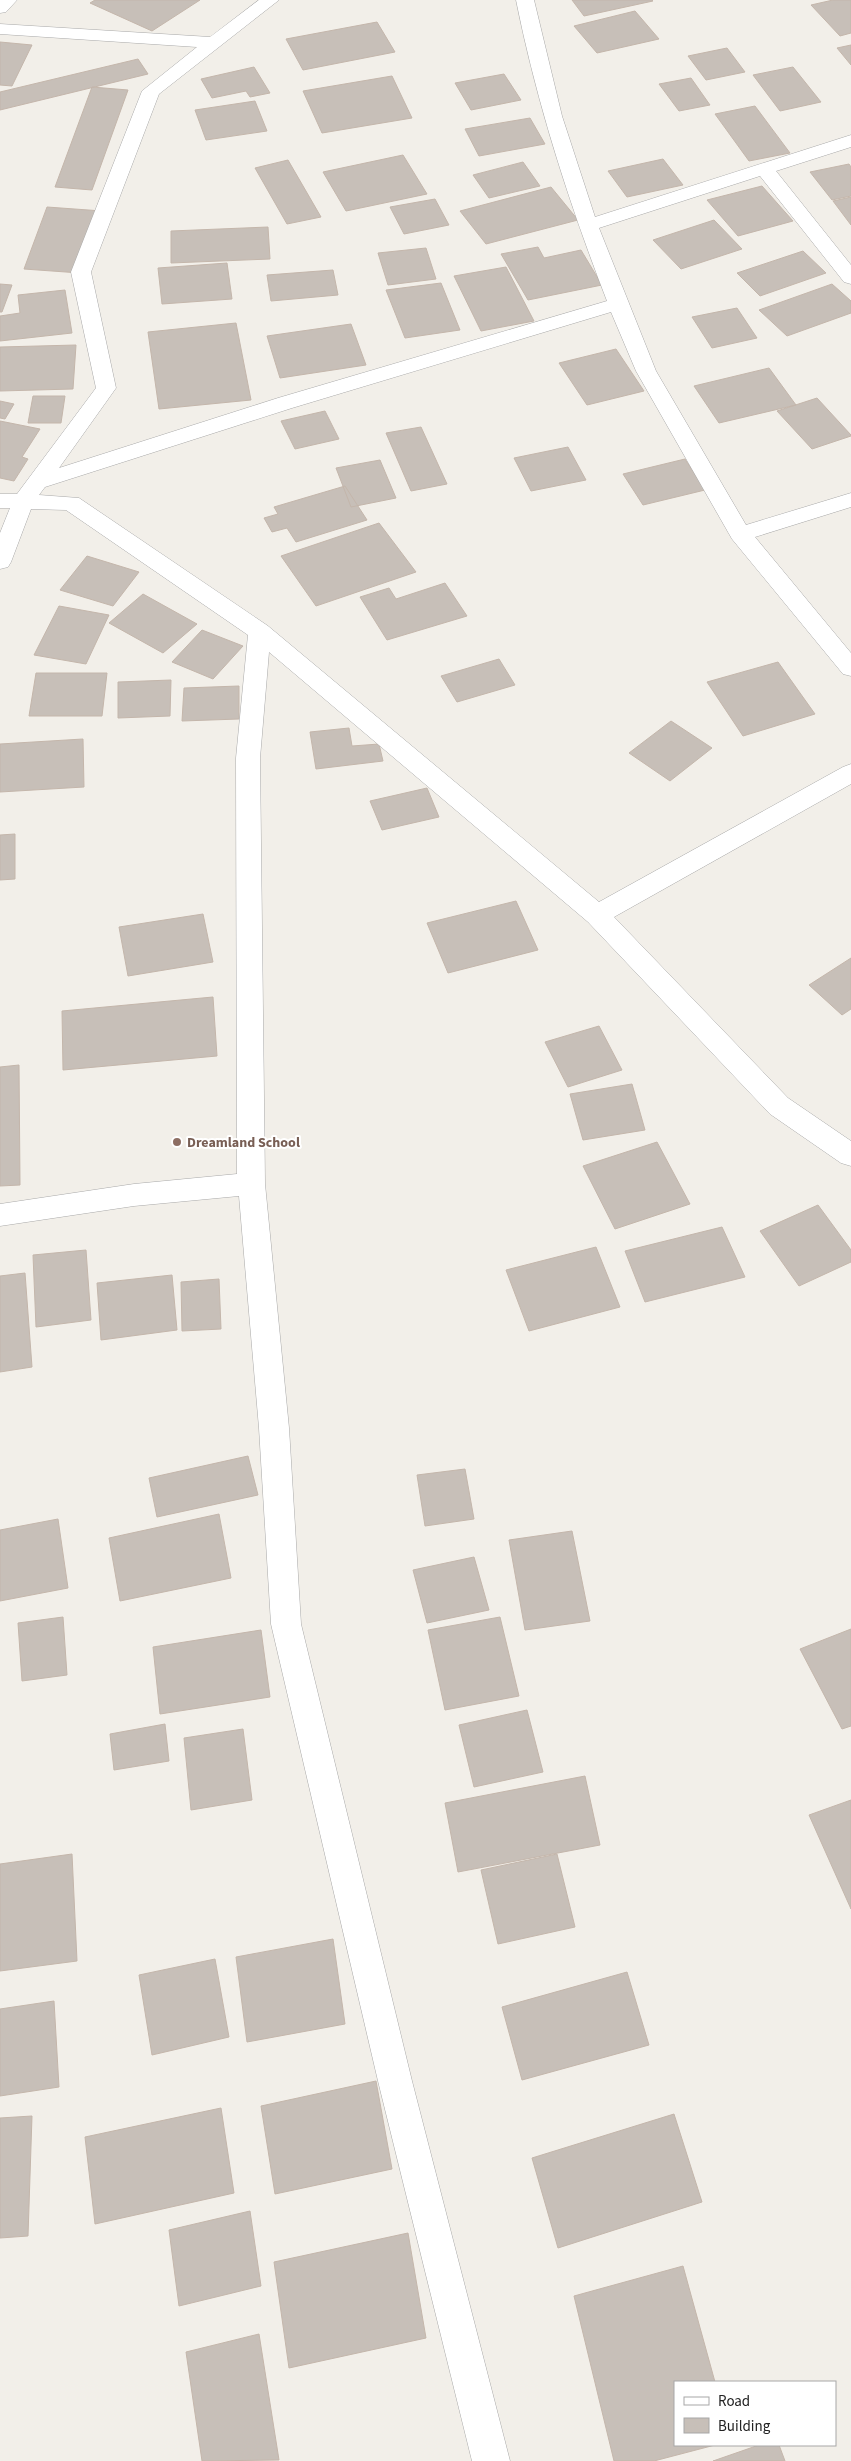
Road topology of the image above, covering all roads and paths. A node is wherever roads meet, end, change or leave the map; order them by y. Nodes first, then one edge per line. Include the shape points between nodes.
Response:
1 (8, 0) edge
2 (270, 0) edge
3 (525, 0) edge
4 (0, 8) edge
5 (0, 29) edge
6 (212, 43) junction
7 (851, 141) edge
8 (764, 169) junction
9 (586, 226) junction
10 (851, 278) edge
11 (618, 304) junction
12 (39, 482) junction
13 (851, 500) edge
14 (11, 502) edge
15 (740, 534) junction
16 (0, 562) edge
17 (260, 632) junction
18 (851, 668) edge
19 (851, 773) edge
20 (597, 916) junction
21 (851, 1155) edge
22 (251, 1184) junction
23 (0, 1215) edge
24 (491, 2461) edge

1 - 4 street
2 - 6 street
3 - 9 street via 535,55
5 - 6 street
6 - 12 street via 151,91 80,272 106,388
7 - 8 street
8 - 9 street
8 - 10 street
9 - 11 street
11 - 12 street via 305,397
11 - 15 street via 646,372
12 - 14 street
13 - 15 street
14 - 16 street
14 - 17 street via 71,503
15 - 18 street
17 - 20 street
17 - 22 street via 248,758
19 - 20 street
20 - 21 street via 779,1106
22 - 23 street via 134,1194
22 - 24 street via 274,1428 286,1624

